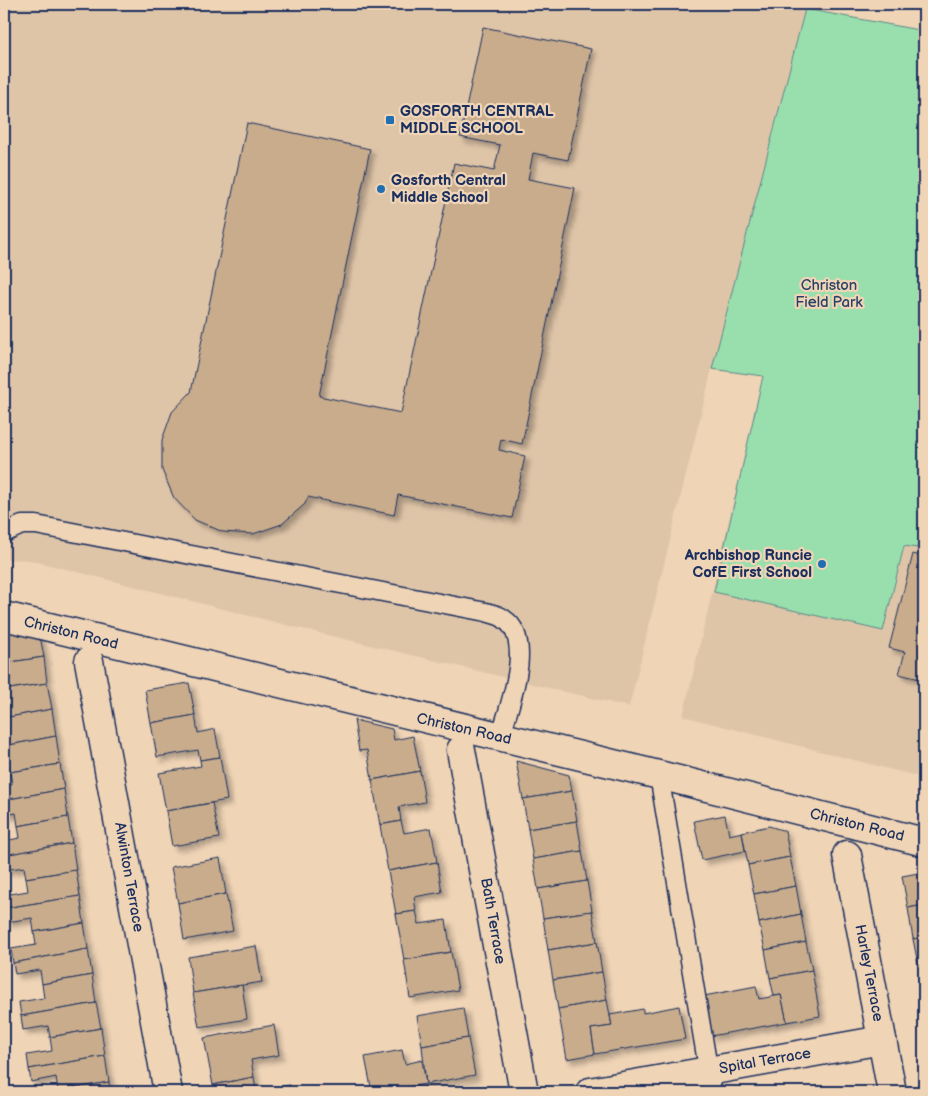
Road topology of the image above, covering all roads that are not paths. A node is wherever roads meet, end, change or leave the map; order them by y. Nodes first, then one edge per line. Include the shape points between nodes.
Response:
1 (4, 532) edge
2 (4, 616) edge
3 (89, 661) dead end
4 (500, 738) junction
5 (461, 750) dead end
6 (660, 775) junction
7 (924, 842) edge
8 (847, 854) dead end
9 (882, 1040) junction
10 (710, 1082) edge
11 (168, 1092) edge
12 (524, 1092) edge
13 (590, 1092) edge
14 (892, 1092) edge

1 - 4 lane via 22,525 36,525 476,610 505,619 515,632 520,650
2 - 4 street, Christon Road
3 - 11 street, Alwinton Terrace
4 - 6 street, Christon Road
5 - 12 street, Bath Terrace
6 - 7 street, Christon Road
6 - 10 lane
8 - 9 street, Harley Terrace
9 - 10 street, Spital Terrace
9 - 14 street, Harley Terrace
10 - 13 street, Spital Terrace

